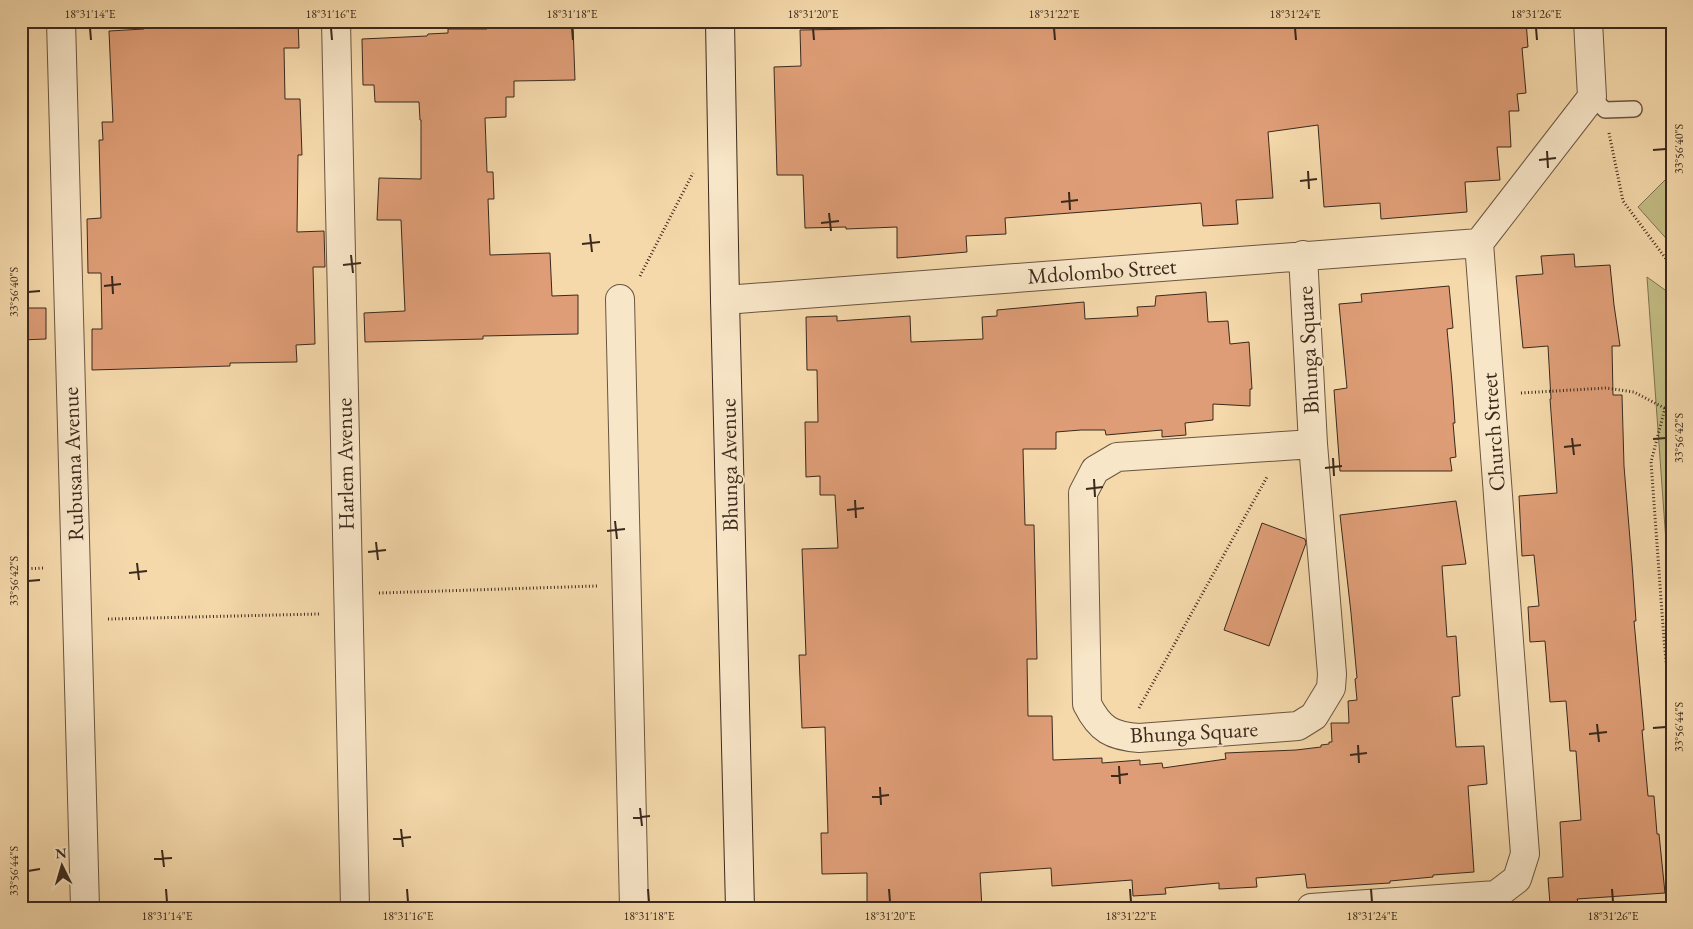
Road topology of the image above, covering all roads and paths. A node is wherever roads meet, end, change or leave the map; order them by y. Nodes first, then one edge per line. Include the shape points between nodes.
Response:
1 (61, 21) edge
2 (336, 21) edge
3 (720, 21) edge
4 (1588, 21) edge
5 (1598, 104) junction
6 (1634, 109) dead end
7 (697, 166) dead end
8 (1479, 243) junction
9 (1303, 255) junction
10 (1672, 267) edge
11 (620, 300) joint
12 (725, 300) junction
13 (1490, 394) junction
14 (1665, 408) junction
15 (1672, 412) edge
16 (1313, 444) junction
17 (1284, 446) junction
18 (627, 585) junction
19 (348, 604) junction
20 (77, 620) junction
21 (1672, 722) edge
22 (1123, 737) junction
23 (634, 906) edge
24 (85, 908) edge
25 (355, 908) edge
26 (504, 908) edge
27 (740, 908) edge
28 (1311, 908) edge

1 - 20 street, Rubusana Avenue
2 - 19 street, Harlem Avenue
3 - 12 street, Bhunga Avenue
4 - 5 street
5 - 6 lane
5 - 8 street
5 - 10 path via 1622,201
7 - 11 path via 634,287
8 - 9 street, Mdolombo Street
8 - 13 street, Church Street
9 - 12 street, Mdolombo Street
9 - 16 street, Bhunga Square
11 - 18 street
12 - 27 street, Bhunga Avenue
13 - 14 path via 1606,388 1634,392
13 - 28 street, Church Street via 1525,854 1516,879 1496,895
14 - 15 path
14 - 21 path via 1652,462
16 - 17 street, Bhunga Square
16 - 22 street, Bhunga Square via 1332,674 1331,688 1314,716 1298,726
17 - 22 path
17 - 22 street, Bhunga Square via 1117,457 1095,470 1083,493 1087,704 1106,731
18 - 19 path
18 - 23 street
19 - 20 path
19 - 25 street, Harlem Avenue
20 - 24 street, Rubusana Avenue
23 - 26 path

